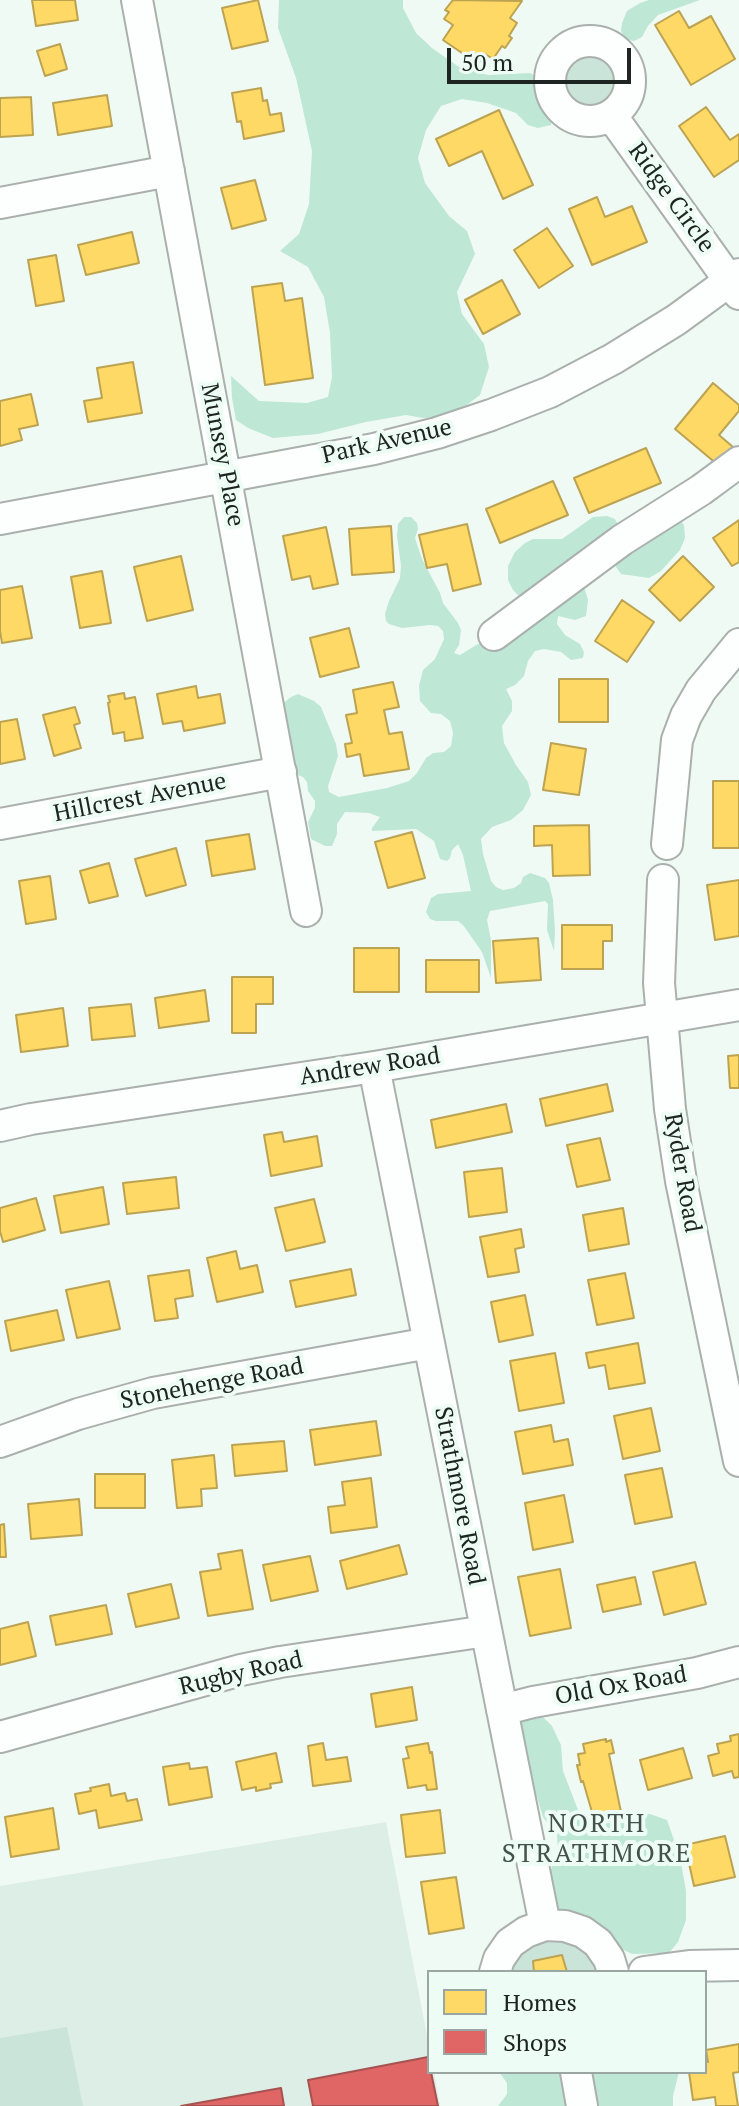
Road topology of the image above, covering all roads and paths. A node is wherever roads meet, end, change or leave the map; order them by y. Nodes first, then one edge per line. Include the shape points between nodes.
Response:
1 (137, 0) edge
2 (611, 115) dead end
3 (169, 171) junction
4 (0, 203) edge
5 (736, 283) edge
6 (739, 462) edge
7 (225, 476) junction
8 (0, 519) edge
9 (494, 635) dead end
10 (739, 644) edge
11 (281, 772) junction
12 (0, 824) edge
13 (667, 844) dead end
14 (663, 880) dead end
15 (306, 911) dead end
16 (739, 1005) edge
17 (662, 1018) junction
18 (374, 1067) junction
19 (0, 1126) edge
20 (429, 1343) junction
21 (0, 1442) edge
22 (737, 1442) edge
23 (486, 1631) junction
24 (739, 1662) edge
25 (502, 1710) junction
26 (0, 1737) edge
27 (545, 1925) junction
28 (739, 1965) edge
29 (496, 1970) edge
30 (612, 1970) edge
31 (659, 1970) edge
32 (576, 2074) edge
33 (582, 2106) edge

1 - 3 street, Munsey Place
2 - 5 street, Ridge Circle
3 - 4 street
3 - 7 street, Munsey Place
5 - 7 street, Park Avenue via 613,359 491,415 374,449
6 - 9 street
7 - 8 street, Park Avenue
7 - 11 street, Munsey Place
10 - 13 street via 701,690 677,740
11 - 12 street, Hillcrest Avenue
11 - 15 street, Munsey Place
14 - 17 street, Ryder Road
16 - 17 street, Andrew Road
17 - 18 street, Andrew Road
17 - 22 street, Ryder Road via 681,1181
18 - 19 street, Andrew Road
18 - 20 street, Strathmore Road
20 - 21 street, Stonehenge Road via 153,1393
20 - 23 street, Strathmore Road
23 - 25 street, Strathmore Road
23 - 26 street, Rugby Road via 251,1668
24 - 25 street, Old Ox Road
25 - 27 street, Strathmore Road
27 - 29 street via 510,1943
27 - 30 street via 583,1932 598,1943
28 - 31 street
32 - 33 street

